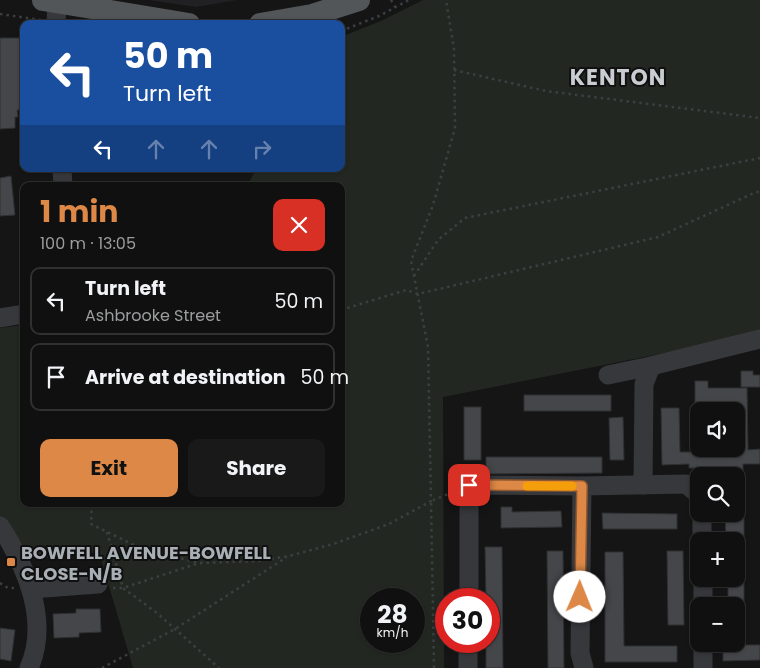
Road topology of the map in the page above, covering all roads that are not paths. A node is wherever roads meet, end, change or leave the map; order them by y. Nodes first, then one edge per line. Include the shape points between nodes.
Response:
1 (358, 0) edge
2 (53, 12) edge
3 (144, 20) edge
4 (286, 20) edge
5 (20, 315) edge
6 (0, 318) edge
7 (760, 339) edge
8 (652, 366) junction
9 (608, 375) dead end
10 (643, 485) junction
11 (582, 486) junction
12 (690, 488) edge
13 (0, 526) edge
14 (6, 549) edge
15 (98, 584) road end
16 (468, 588) edge
17 (31, 589) junction
18 (703, 652) edge
19 (468, 653) edge
20 (29, 668) edge
21 (468, 668) edge
22 (584, 668) edge
23 (703, 668) edge

1 - 4 main road via 312,16
2 - 3 main road
5 - 6 street
7 - 8 street
8 - 9 street
8 - 10 street via 644,384
10 - 11 street
10 - 12 street via 686,484
11 - 16 street via 469,485
11 - 22 street via 580,653
13 - 14 street
14 - 17 street
15 - 17 street
17 - 20 street via 38,628
18 - 23 street
19 - 21 street

